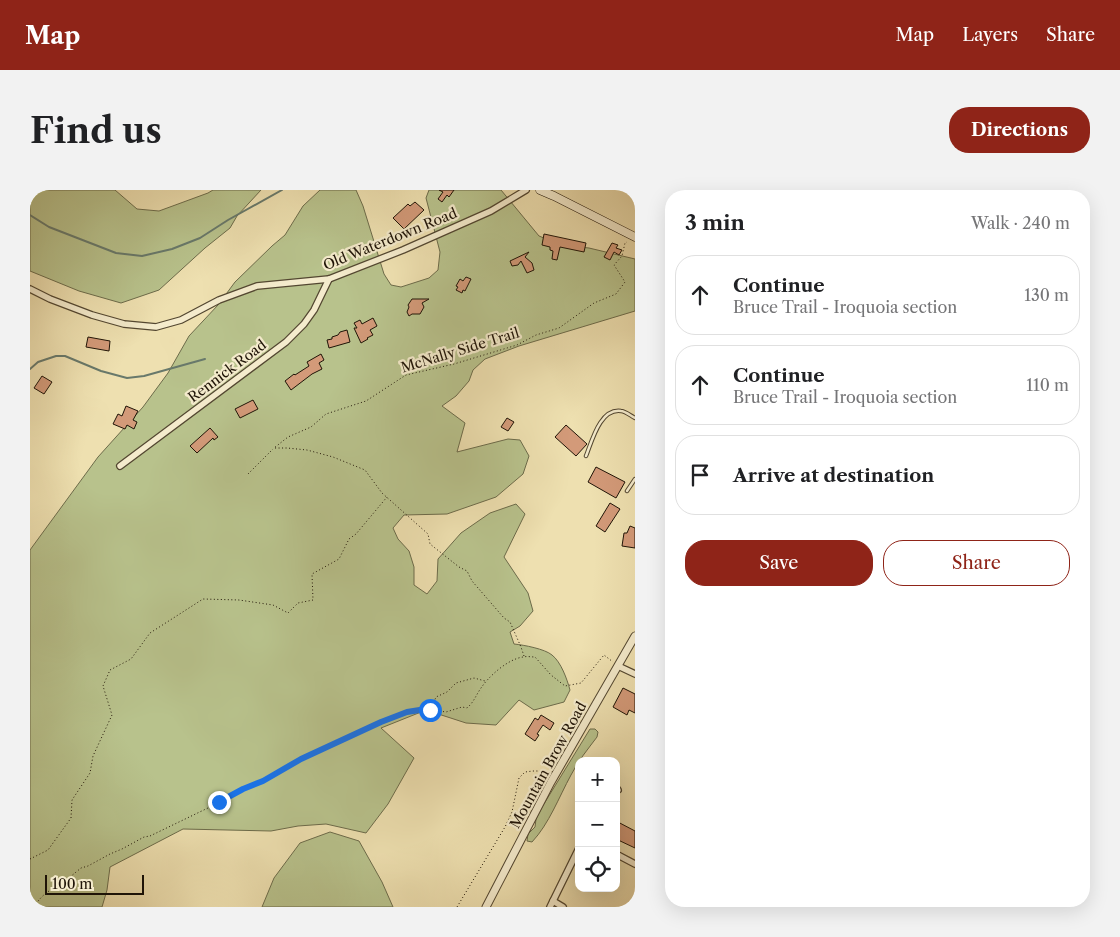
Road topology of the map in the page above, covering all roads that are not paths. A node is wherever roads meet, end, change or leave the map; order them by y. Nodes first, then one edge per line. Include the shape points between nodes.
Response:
1 (526, 190) edge
2 (540, 190) edge
3 (633, 238) edge
4 (329, 280) junction
5 (30, 288) edge
6 (635, 418) edge
7 (586, 456) dead end
8 (120, 466) dead end
9 (635, 479) edge
10 (627, 491) dead end
11 (635, 636) edge
12 (618, 666) junction
13 (635, 674) edge
14 (575, 856) edge
15 (620, 856) edge
16 (635, 864) edge
17 (551, 904) edge
18 (486, 907) edge
19 (563, 907) edge

1 - 4 street, Old Waterdown Road via 474,218
2 - 3 main road
4 - 5 street, Old Waterdown Road via 257,286 219,300 181,320 156,326 124,324 92,315
4 - 8 street, Rennick Road via 314,310 286,342
6 - 7 lane via 621,410 605,416
9 - 10 lane
11 - 12 street, Mountain Brow Road
12 - 13 street
12 - 18 street, Mountain Brow Road via 551,782
14 - 17 street
15 - 16 street
17 - 19 street

